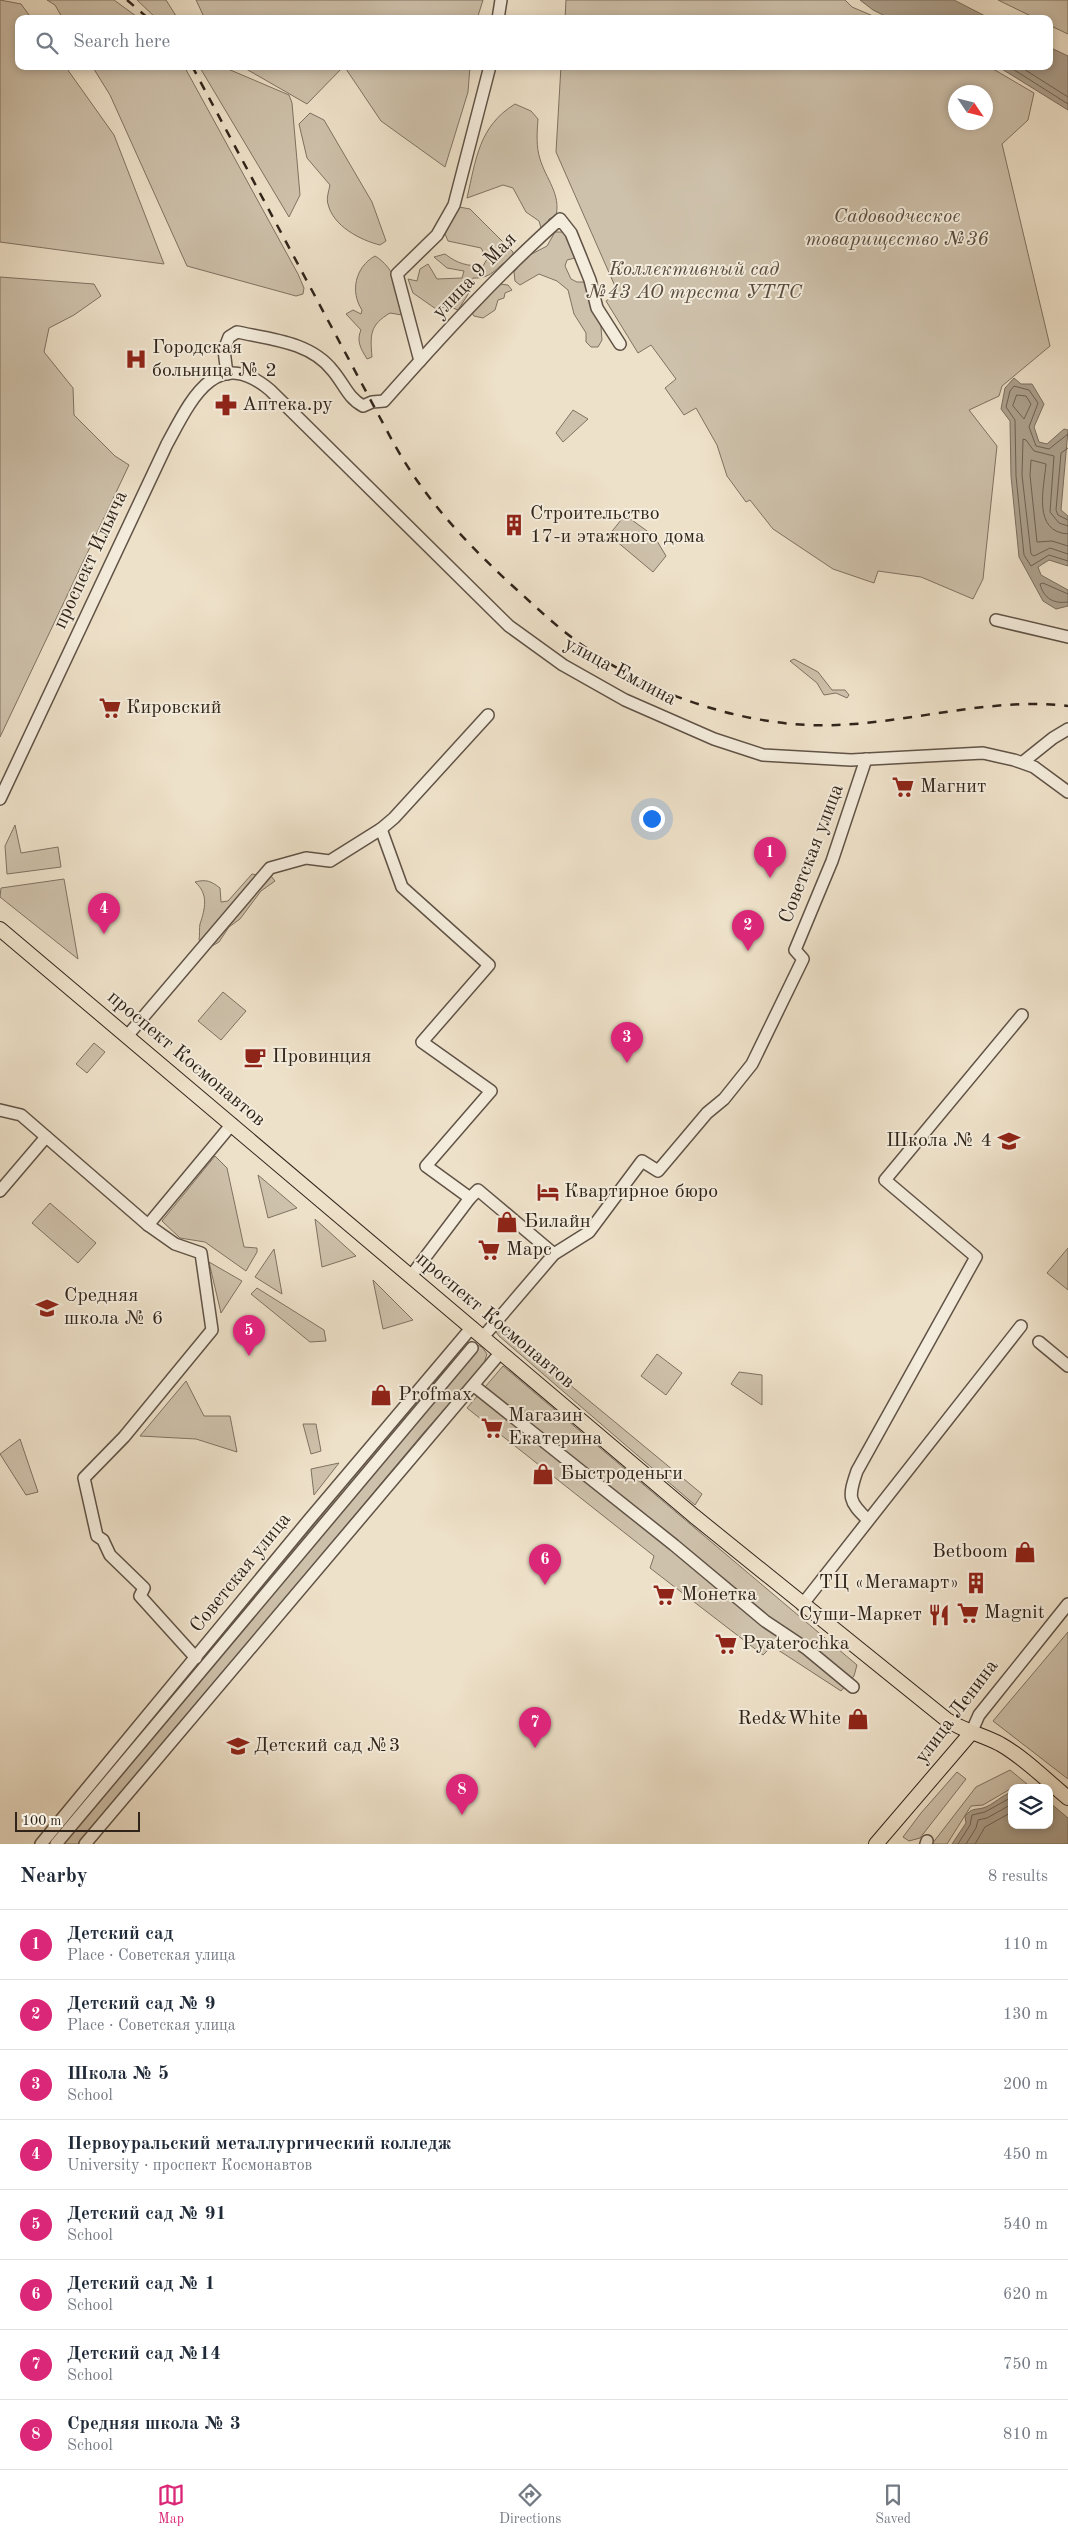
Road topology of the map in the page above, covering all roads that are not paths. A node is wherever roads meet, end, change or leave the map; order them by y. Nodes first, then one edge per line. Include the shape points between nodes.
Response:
1 (501, 0) edge
2 (499, 15) edge
3 (489, 70) edge
4 (620, 344) dead end
5 (420, 361) junction
6 (227, 374) junction
7 (996, 620) dead end
8 (1068, 636) edge
9 (488, 714) dead end
10 (1068, 729) edge
11 (866, 759) junction
12 (1023, 762) junction
13 (1068, 792) edge
14 (0, 799) edge
15 (381, 830) junction
16 (0, 929) edge
17 (1022, 1015) dead end
18 (128, 1035) junction
19 (0, 1110) edge
20 (232, 1124) junction
21 (46, 1137) junction
22 (0, 1191) edge
23 (470, 1198) junction
24 (148, 1225) junction
25 (554, 1254) junction
26 (411, 1276) junction
27 (1021, 1326) dead end
28 (477, 1332) junction
29 (1039, 1342) dead end
30 (472, 1348) dead end
31 (501, 1352) junction
32 (1068, 1366) edge
33 (478, 1389) dead end
34 (868, 1520) junction
35 (1068, 1604) edge
36 (802, 1605) junction
37 (196, 1658) junction
38 (853, 1687) dead end
39 (971, 1733) junction
40 (1068, 1798) edge
41 (41, 1844) edge
42 (56, 1844) edge
43 (85, 1844) edge
44 (876, 1844) edge

1 - 2 street
3 - 5 street via 454,205 437,235 396,274
4 - 5 street, улица 9 Мая via 597,308 590,280 571,233 560,219 482,292
5 - 6 street, улица 9 Мая via 384,402 363,406 350,397 333,370 320,357 300,346 237,332 229,336 224,350
6 - 11 street, улица Емлина via 248,376 270,390 509,626 563,665 625,700 747,751 782,757
6 - 14 street, проспект Ильича via 211,380 198,391 167,444
7 - 8 street
9 - 15 street
10 - 12 street
11 - 12 street, улица Емлина via 983,753
11 - 25 street, Советская улица via 832,861 795,950 803,959 752,1064 658,1171 642,1161 589,1232
12 - 13 street, улица Емлина
15 - 18 street via 330,861 306,858 270,868
15 - 23 street via 402,887 489,965 422,1042 491,1092 426,1166
16 - 18 main road, проспект Космонавтов
17 - 34 street via 885,1180 976,1257 857,1471 850,1492 854,1506
18 - 20 main road, проспект Космонавтов
19 - 21 street via 21,1115
20 - 24 street
20 - 26 main road, проспект Космонавтов
21 - 22 street
21 - 24 street
23 - 25 street via 478,1190
23 - 26 street
24 - 37 street via 174,1244 201,1253 212,1330 135,1424 84,1478 97,1536 103,1540 110,1556 144,1588 140,1596
25 - 28 street, Советская улица
26 - 28 main road, проспект Космонавтов
27 - 34 street
28 - 31 main road, проспект Космонавтов
28 - 37 street, Советская улица via 308,1521
29 - 32 street
30 - 42 street
31 - 36 main road, проспект Космонавтов
31 - 43 street
33 - 38 street via 765,1621 807,1649
34 - 36 street
35 - 39 street, улица Ленина via 978,1715
36 - 39 main road, проспект Космонавтов via 947,1720
37 - 41 street, Советская улица
39 - 40 main road, проспект Космонавтов via 999,1744 1020,1758
39 - 44 main road, улица Ленина

